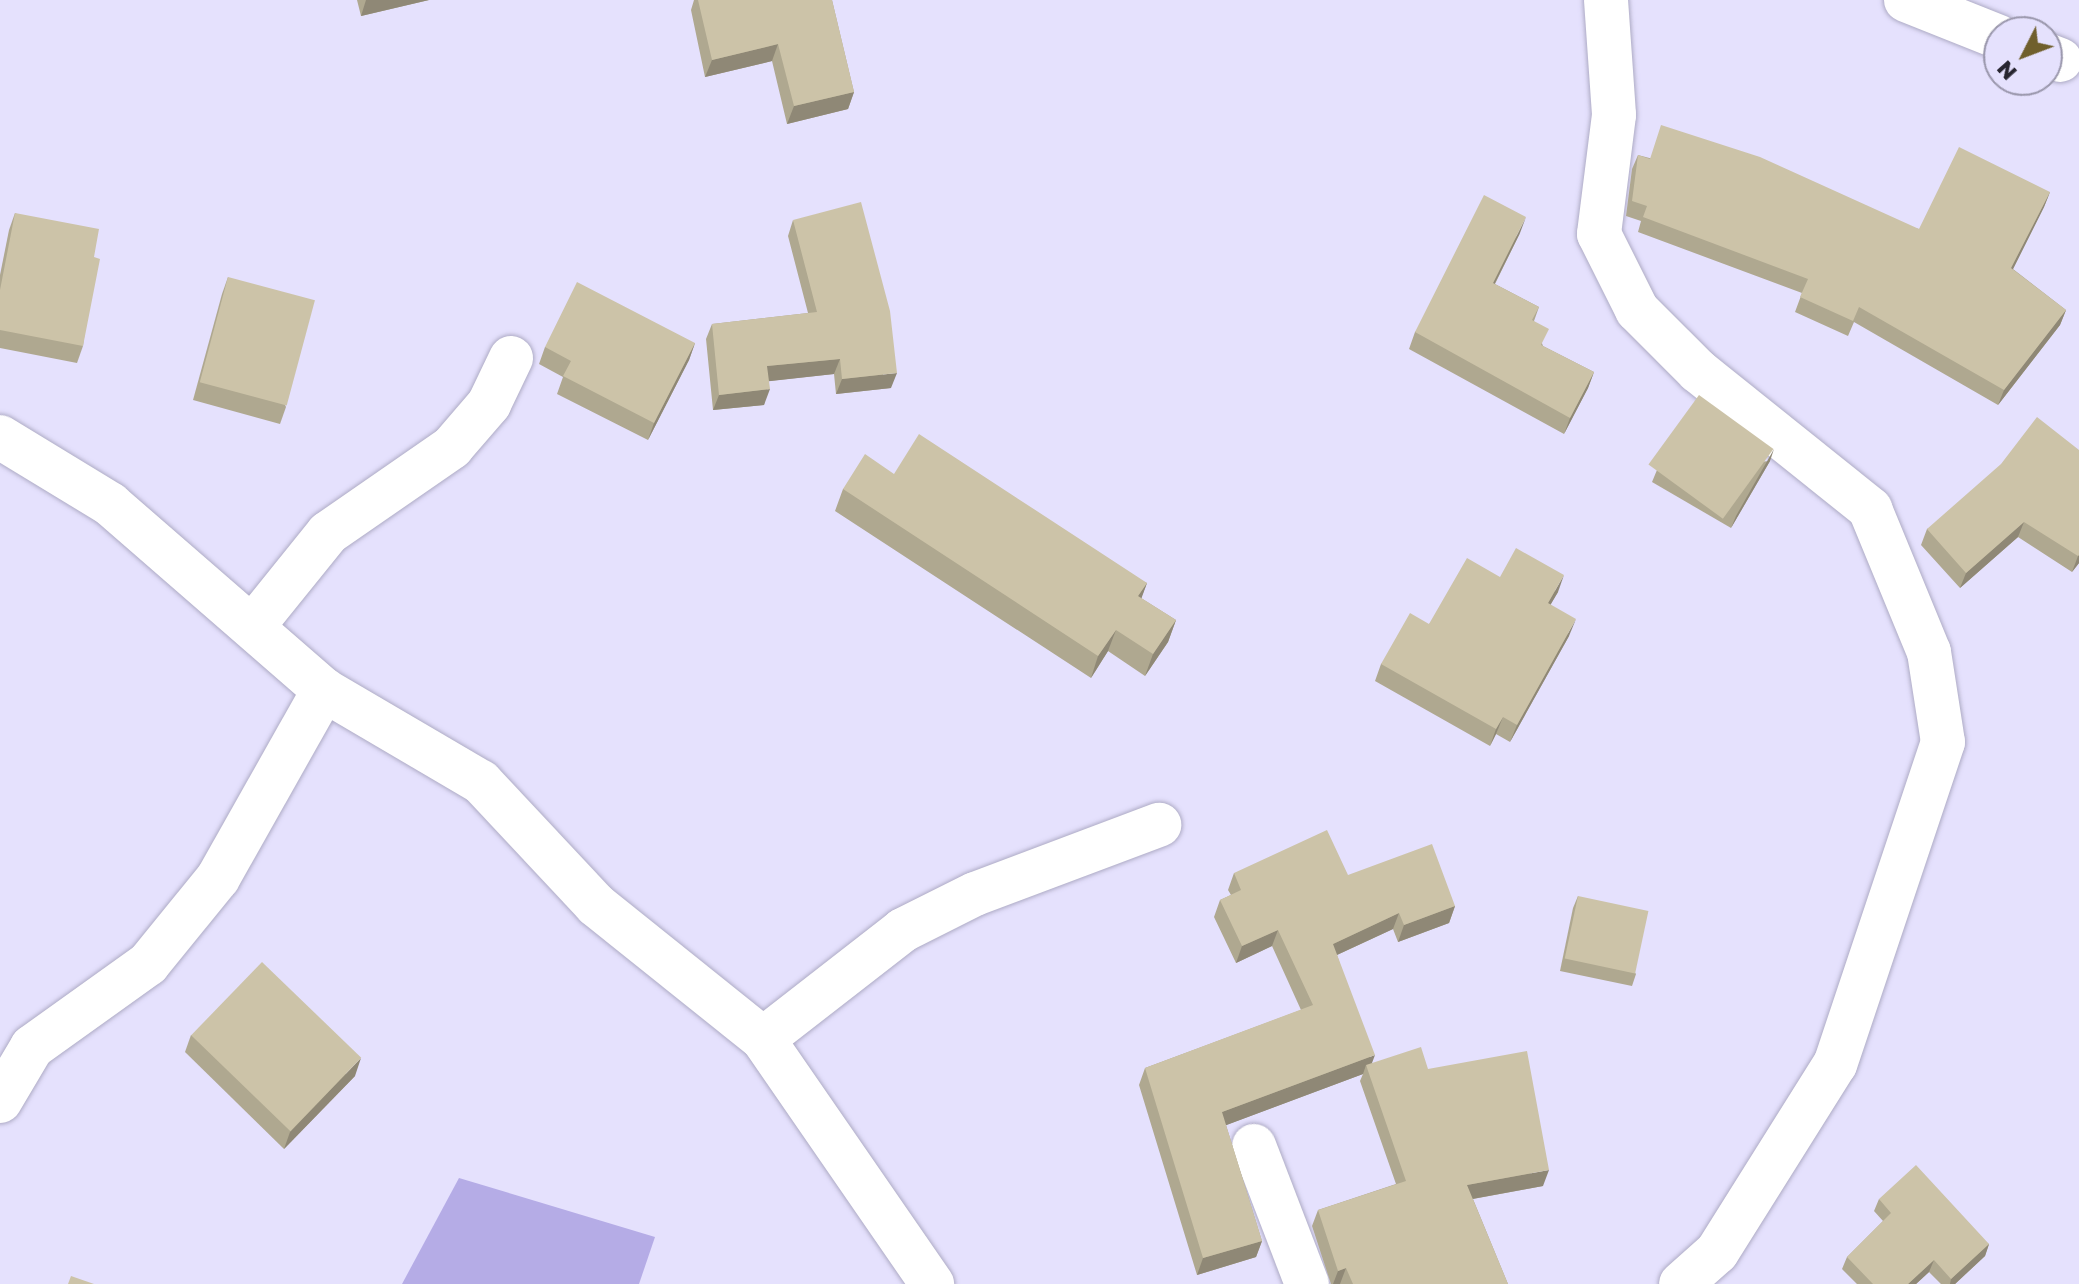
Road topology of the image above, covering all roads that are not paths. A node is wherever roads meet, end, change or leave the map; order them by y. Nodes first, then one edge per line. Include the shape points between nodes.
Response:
1 (1606, 0) edge
2 (1906, 0) edge
3 (1983, 31) edge
4 (511, 358) dead end
5 (0, 437) edge
6 (253, 626) junction
7 (324, 690) junction
8 (1159, 825) dead end
9 (763, 1039) junction
10 (0, 1101) edge
11 (1254, 1146) dead end
12 (932, 1284) edge
13 (1307, 1284) edge
14 (1681, 1284) edge

1 - 14 street via 1614,115 1599,234 1637,310 1698,371 1870,509 1929,652 1943,742 1835,1064 1717,1252
2 - 3 street
4 - 6 street via 489,404 452,447 328,533
5 - 6 street via 110,504
6 - 7 street
7 - 9 street via 481,782 596,905
7 - 10 street via 218,878 148,964 32,1047
8 - 9 street via 975,894 903,930
9 - 12 street
11 - 13 street

